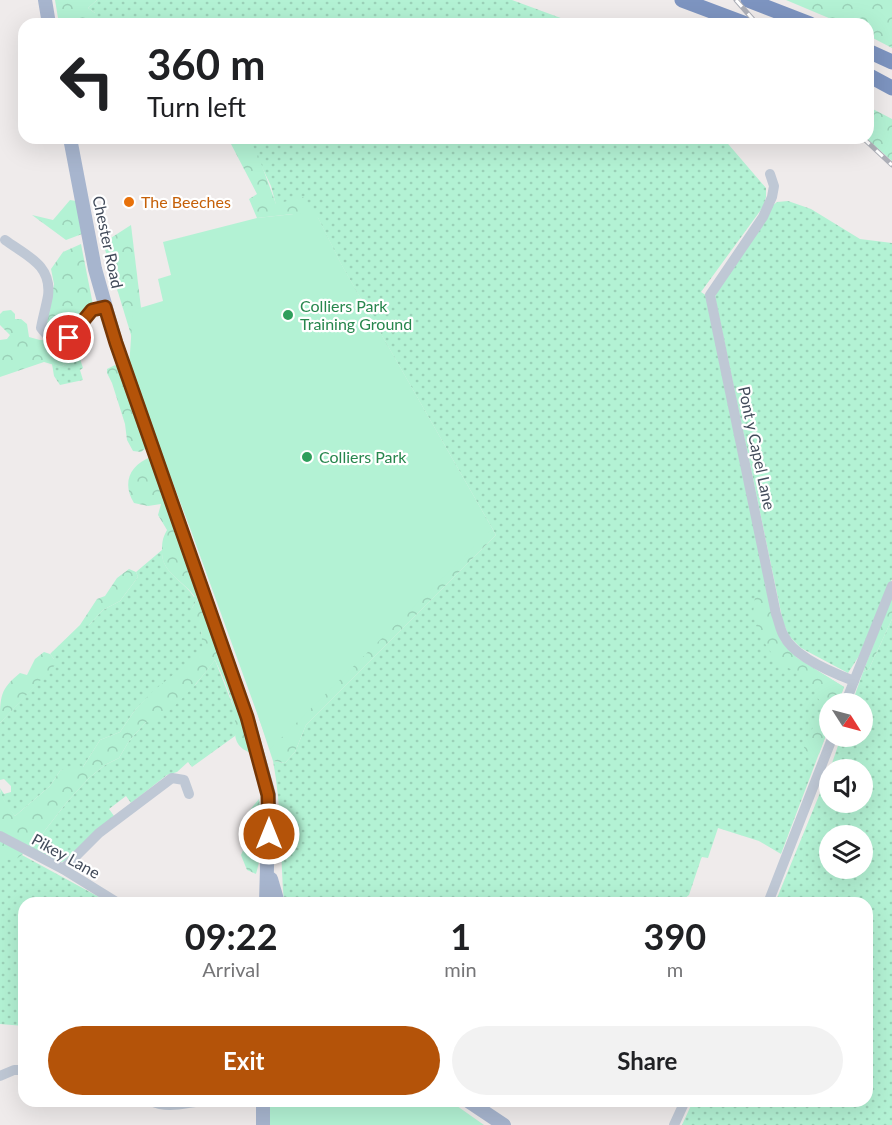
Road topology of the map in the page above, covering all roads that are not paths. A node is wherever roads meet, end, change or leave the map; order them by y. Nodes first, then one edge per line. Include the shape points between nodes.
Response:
1 (45, 0) edge
2 (682, 0) edge
3 (748, 0) edge
4 (48, 18) edge
5 (730, 18) edge
6 (794, 18) edge
7 (874, 54) edge
8 (892, 62) edge
9 (874, 78) edge
10 (892, 88) edge
11 (71, 144) edge
12 (770, 174) dead end
13 (4, 240) dead end
14 (105, 307) junction
15 (892, 586) edge
16 (854, 681) junction
17 (849, 693) edge
18 (828, 747) edge
19 (189, 794) dead end
20 (0, 836) edge
21 (63, 869) junction
22 (268, 871) junction
23 (108, 897) edge
24 (266, 897) edge
25 (276, 897) edge
26 (770, 897) edge
27 (18, 1070) edge
28 (0, 1076) edge
29 (263, 1107) edge
30 (477, 1107) edge
31 (682, 1107) edge
32 (263, 1125) edge
33 (504, 1125) edge
34 (674, 1125) edge

1 - 4 main road
2 - 5 highway
3 - 6 highway
7 - 8 highway
9 - 10 highway
11 - 14 main road, Chester Road
12 - 16 street, Pont y Capel Lane via 774,186 763,217 710,295 784,638 802,656
13 - 14 street via 45,269 49,279 41,328 52,340 64,342 92,310
14 - 22 main road, Chester Road via 247,717 268,795
15 - 16 street
16 - 17 street
18 - 26 street
19 - 21 street via 184,780 172,778 99,833
20 - 21 street, Pikey Lane
21 - 23 street, Pikey Lane
22 - 24 main road, Chester Road
22 - 25 main road
27 - 28 street
29 - 32 main road
30 - 33 main road
31 - 34 street

